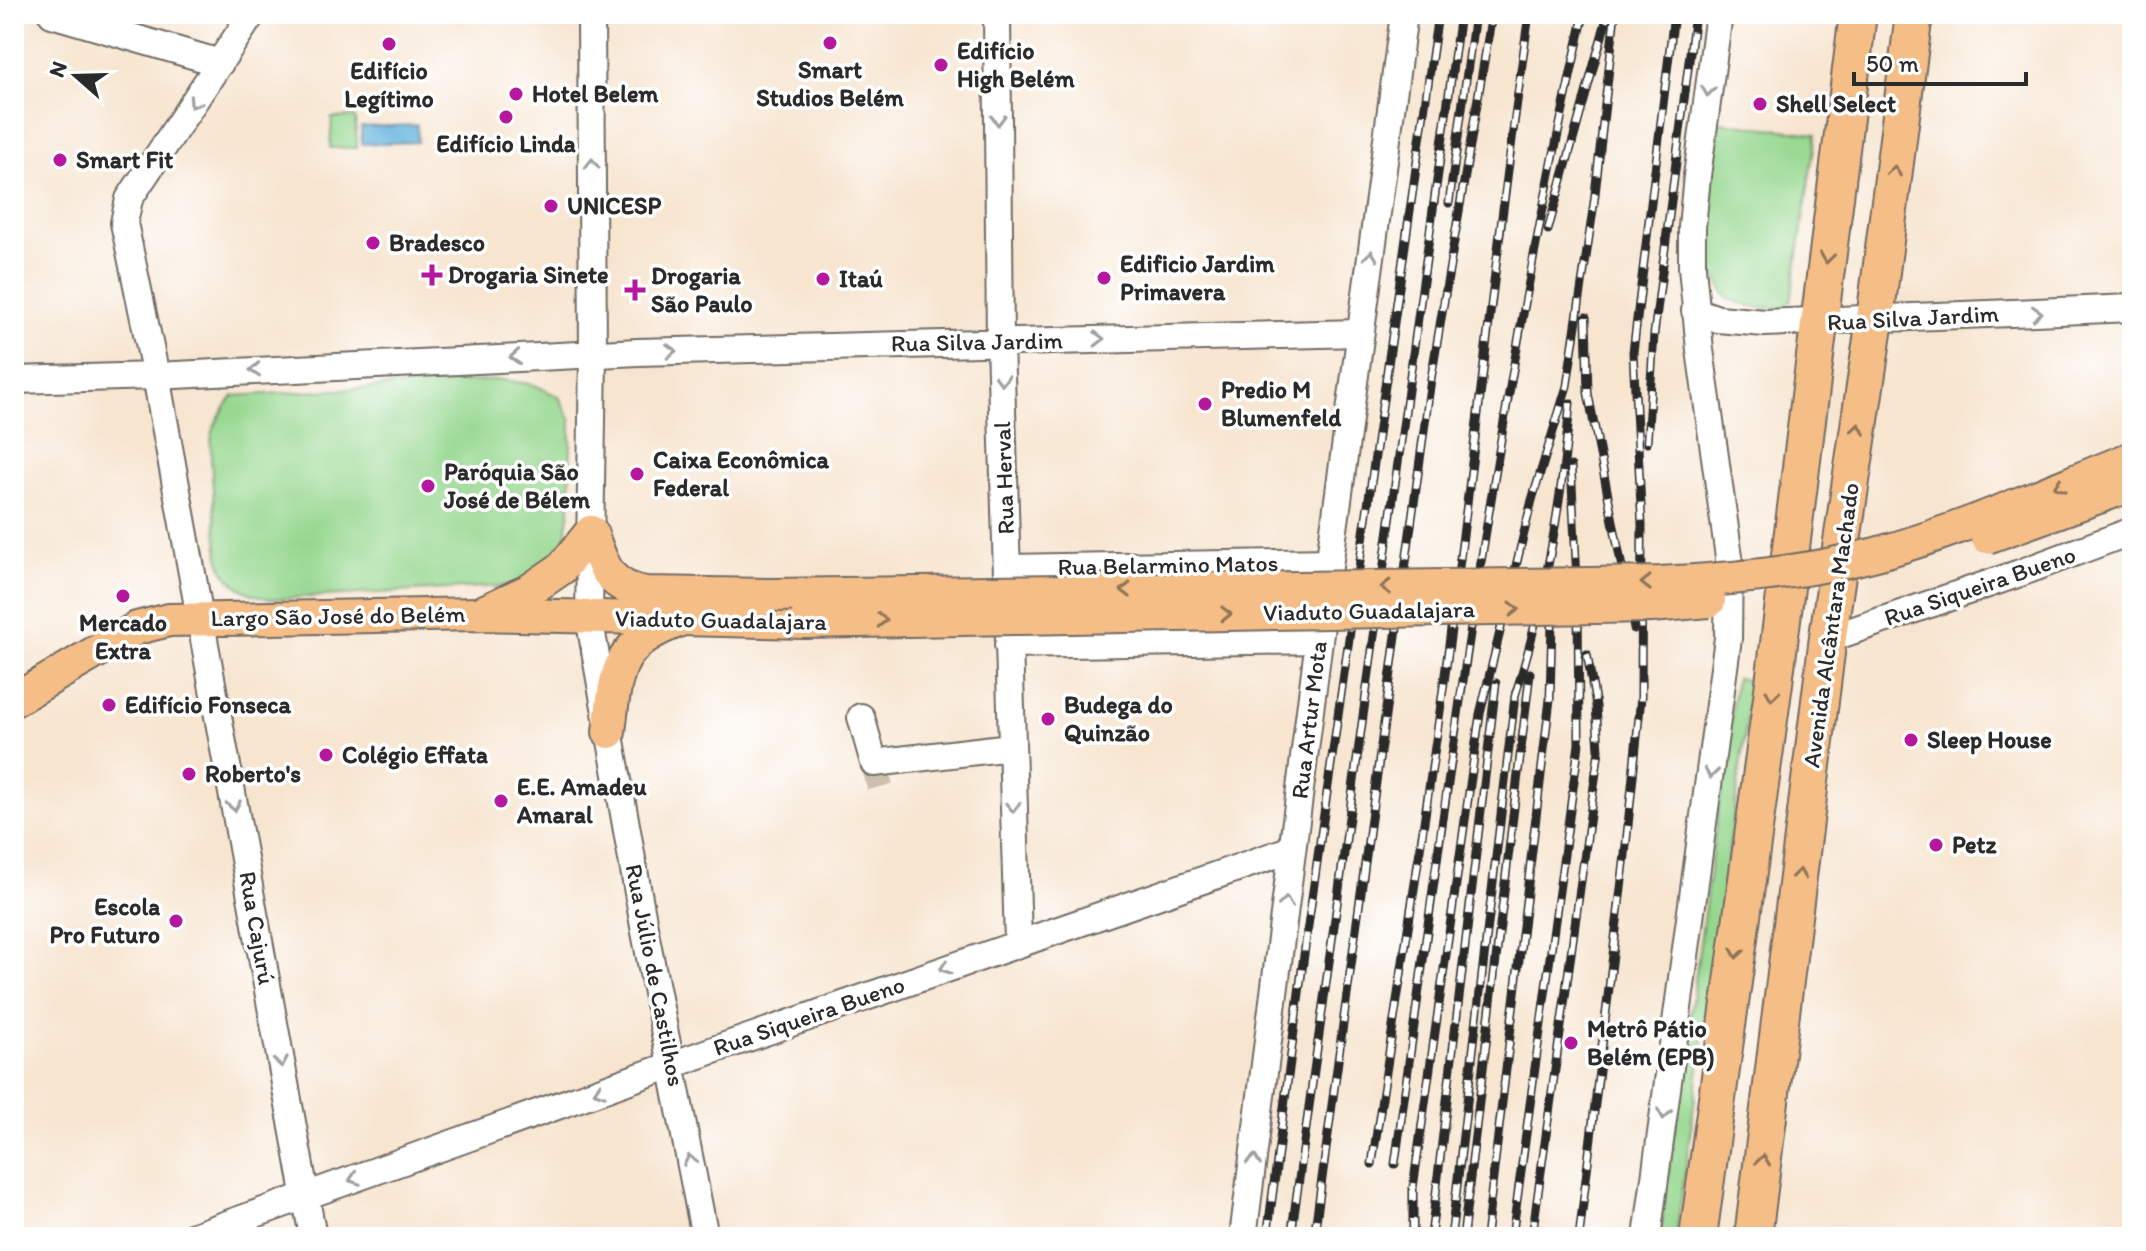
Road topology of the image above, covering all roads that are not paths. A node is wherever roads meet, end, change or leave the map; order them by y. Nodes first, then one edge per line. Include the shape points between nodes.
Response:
1 (52, 14) edge
2 (252, 14) edge
3 (591, 14) edge
4 (997, 14) edge
5 (1404, 14) edge
6 (1719, 14) edge
7 (1858, 14) edge
8 (1914, 14) edge
9 (220, 63) junction
10 (2132, 308) edge
11 (1695, 311) junction
12 (1875, 319) junction
13 (1818, 322) junction
14 (1360, 333) junction
15 (1000, 342) junction
16 (593, 354) junction
17 (156, 376) junction
18 (14, 380) edge
19 (2132, 458) edge
20 (2132, 485) edge
21 (2132, 531) edge
22 (591, 532) junction
23 (1329, 562) junction
24 (1007, 568) junction
25 (685, 607) junction
26 (478, 614) junction
27 (589, 617) junction
28 (200, 619) junction
29 (1828, 639) junction
30 (1319, 640) junction
31 (1008, 645) junction
32 (19, 693) edge
33 (861, 717) dead end
34 (609, 732) junction
35 (1011, 747) junction
36 (1292, 849) junction
37 (1018, 942) junction
38 (672, 1065) junction
39 (305, 1196) junction
40 (191, 1237) edge
41 (313, 1237) edge
42 (705, 1237) edge
43 (1243, 1237) edge
44 (1647, 1237) edge
45 (1698, 1237) edge
46 (1753, 1237) edge

1 - 9 street
2 - 9 street
16 -> 3 street
4 -> 15 street, Rua Herval
14 -> 5 street, Rua Artur Mota
6 -> 11 street via 1693,214
7 -> 13 highway, Avenida Alcântara Machado
12 -> 8 highway, Avenida Alcântara Machado
9 -> 17 street, Largo São José do Belém via 125,210
12 -> 10 street, Rua Silva Jardim
11 - 13 street, Rua Silva Jardim via 1743,323
11 -> 44 street via 1729,557 1728,638
12 - 13 street, Rua Silva Jardim
29 -> 12 highway, Avenida Alcântara Machado
13 -> 45 highway, Avenida Alcântara Machado
15 -> 14 street, Rua Silva Jardim
14 - 23 street, Rua Artur Mota
16 -> 15 street, Rua Silva Jardim
15 -> 24 street, Rua Herval
16 -> 17 street
16 - 22 street
17 - 18 street
17 - 28 street, Largo São José do Belém
19 -> 25 main road, Viaduto Guadalajara, bridge via 1876,554 1734,579
25 -> 20 main road, Viaduto Guadalajara, bridge via 804,622 1635,607 1736,599 1895,570
21 - 29 street, Rua Siqueira Bueno
22 - 25 main road, Viaduto Guadalajara via 608,574 625,588
22 - 26 main road via 562,568
22 - 27 street
23 - 24 street, Rua Belarmino Matos
23 - 30 street, Rua Artur Mota
24 - 31 street, Rua Herval
25 - 27 main road, Viaduto Guadalajara
25 - 34 main road via 624,658 615,680
26 - 27 main road, Largo São José do Belém
26 - 28 main road, Largo São José do Belém
27 - 34 street, Rua Júlio de Castilhos
28 - 32 main road via 137,628
28 -> 39 street, Rua Cajurú
46 -> 29 highway, Avenida Alcântara Machado
30 - 31 street
30 - 36 street, Rua Artur Mota
31 - 35 street, Rua Herval
33 - 35 street via 874,763
34 - 38 street, Rua Júlio de Castilhos
35 -> 37 street, Rua Herval
36 - 37 street, Rua Siqueira Bueno
43 -> 36 street, Rua Artur Mota
37 -> 38 street, Rua Siqueira Bueno
38 -> 39 street, Rua Siqueira Bueno
42 -> 38 street, Rua Júlio de Castilhos
39 - 40 street, Rua Siqueira Bueno
39 - 41 street, Rua Cajurú

